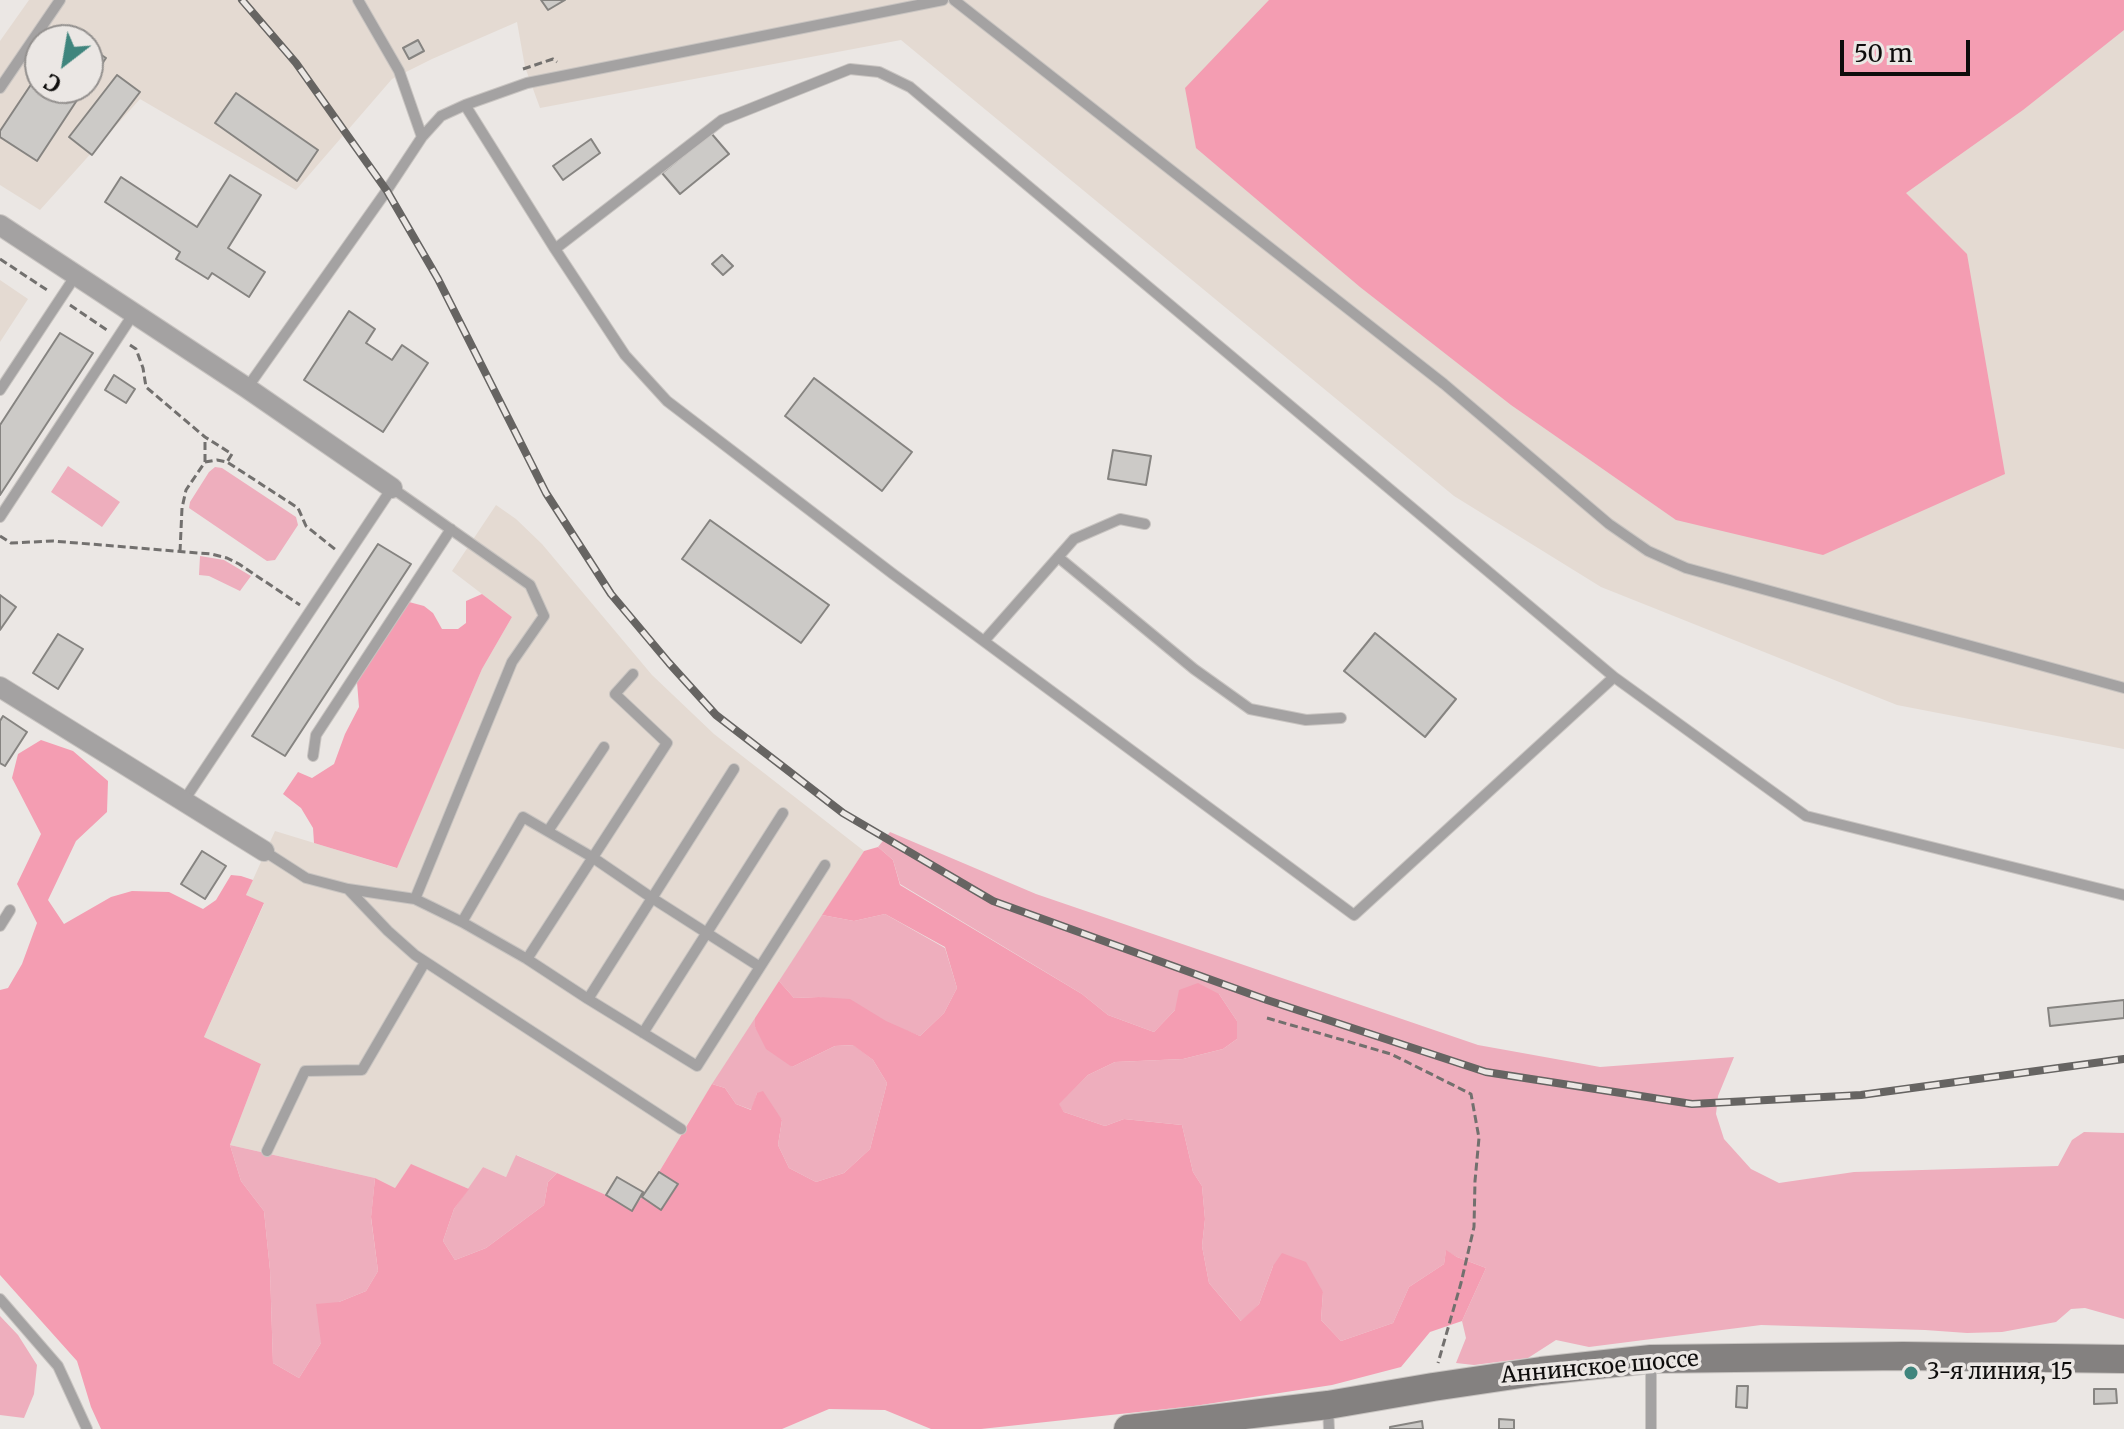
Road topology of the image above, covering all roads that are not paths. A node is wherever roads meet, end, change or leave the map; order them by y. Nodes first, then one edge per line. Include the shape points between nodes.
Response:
1 (60, 0) edge
2 (358, 0) edge
3 (943, 0) edge
4 (954, 0) edge
5 (0, 88) edge
6 (465, 105) junction
7 (422, 137) junction
8 (3, 232) edge
9 (555, 249) junction
10 (76, 275) junction
11 (134, 313) junction
12 (247, 388) junction
13 (0, 390) edge
14 (392, 488) junction
15 (0, 517) edge
16 (1145, 524) dead end
17 (451, 529) junction
18 (1058, 557) junction
19 (984, 641) junction
20 (633, 674) dead end
21 (1614, 677) junction
22 (0, 687) edge
23 (2124, 688) edge
24 (1341, 718) dead end
25 (604, 747) dead end
26 (313, 756) dead end
27 (734, 769) dead end
28 (183, 802) junction
29 (783, 813) dead end
30 (548, 831) junction
31 (264, 851) joint
32 (592, 857) junction
33 (825, 865) dead end
34 (348, 889) junction
35 (2124, 895) edge
36 (652, 898) junction
37 (415, 899) junction
38 (10, 910) dead end
39 (462, 922) junction
40 (0, 926) edge
41 (707, 933) junction
42 (527, 959) junction
43 (425, 962) junction
44 (760, 967) junction
45 (588, 999) junction
46 (643, 1033) junction
47 (681, 1129) dead end
48 (267, 1151) dead end
49 (0, 1299) edge
50 (1651, 1359) junction
51 (2124, 1359) edge
52 (1328, 1417) edge
53 (87, 1429) edge
54 (1128, 1429) edge
55 (1651, 1429) edge

1 - 5 lane
2 - 7 lane via 399,71
3 - 6 lane via 527,83
4 - 23 lane via 1648,551 1686,568
6 - 7 lane via 441,116
6 - 9 lane
7 - 12 lane
8 - 10 street
9 - 19 lane via 625,355 667,401
9 - 21 lane via 722,120 850,69 879,72 910,87
10 - 11 street
10 - 13 lane
11 - 12 street
11 - 15 lane
12 - 14 street
14 - 17 lane
14 - 28 lane
16 - 18 lane via 1120,519 1074,539
17 - 26 lane via 316,735
17 - 37 lane via 530,585 544,616 512,662
18 - 19 lane
18 - 24 lane via 1250,709 1306,720
19 - 21 lane via 1354,915
20 - 32 lane via 615,694 667,743
21 - 35 lane via 1806,816
22 - 28 street
25 - 30 lane
27 - 36 lane
28 - 31 street
29 - 41 lane
30 - 32 lane
30 - 39 lane via 523,817
31 - 34 lane via 306,878
32 - 36 lane
32 - 42 lane
33 - 44 lane
34 - 37 lane
34 - 43 lane
36 - 41 lane
36 - 45 lane
37 - 39 lane
38 - 40 lane
39 - 42 lane
41 - 44 lane
41 - 46 lane
42 - 45 lane
43 - 47 lane
43 - 48 lane via 362,1070 305,1071
44 - 46 lane via 697,1066
45 - 46 lane
49 - 53 lane via 58,1366
50 - 51 main road, Аннинское шоссе
50 - 52 main road, Аннинское шоссе via 1433,1387
50 - 55 lane
52 - 54 main road, Аннинское шоссе

